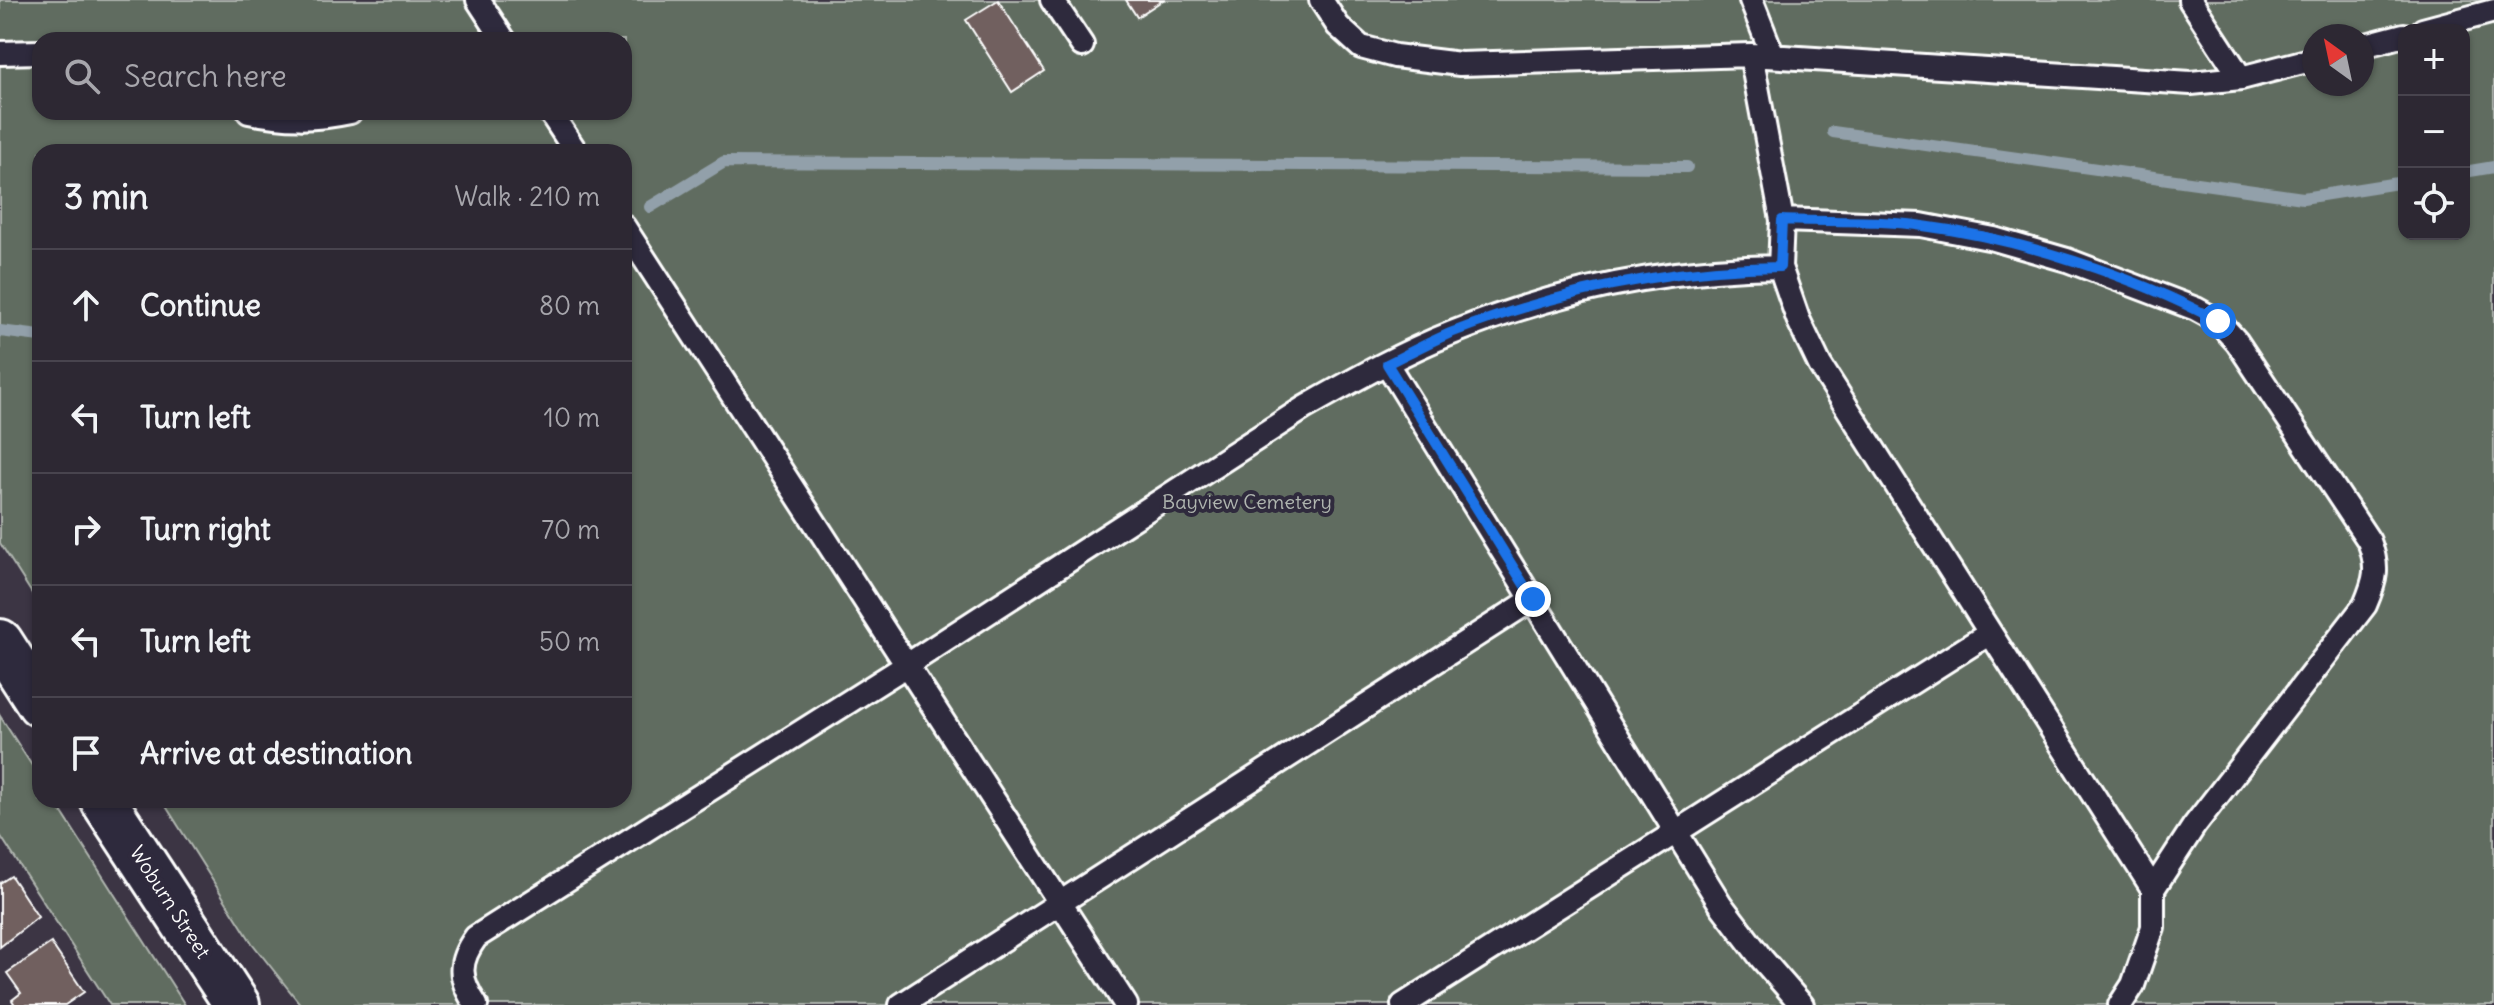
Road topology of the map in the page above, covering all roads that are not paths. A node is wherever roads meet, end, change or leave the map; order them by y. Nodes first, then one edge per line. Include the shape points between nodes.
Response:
1 (478, 0) edge
2 (1052, 0) edge
3 (1321, 0) edge
4 (1751, 0) edge
5 (2190, 0) edge
6 (2494, 11) edge
7 (2445, 24) edge
8 (498, 32) edge
9 (2398, 37) edge
10 (2374, 43) edge
11 (1082, 45) dead end
12 (32, 52) edge
13 (0, 53) edge
14 (1762, 56) junction
15 (2302, 62) edge
16 (2241, 78) junction
17 (555, 120) edge
18 (571, 144) edge
19 (1782, 220) junction
20 (632, 239) edge
21 (1780, 267) junction
22 (1387, 364) junction
23 (1533, 599) junction
24 (1990, 633) junction
25 (0, 642) edge
26 (907, 665) junction
27 (32, 692) edge
28 (108, 808) edge
29 (1676, 832) junction
30 (2153, 889) junction
31 (1060, 903) junction
32 (237, 1005) edge
33 (476, 1005) edge
34 (901, 1005) edge
35 (1126, 1005) edge
36 (1403, 1005) edge
37 (1802, 1005) edge
38 (2120, 1005) edge

1 - 8 lane
2 - 11 lane
3 - 14 lane via 1361,47 1395,56 1460,64
4 - 14 lane
5 - 16 lane
6 - 7 lane
9 - 10 lane
12 - 13 lane
14 - 16 lane via 2191,83
14 - 19 lane
15 - 16 lane
17 - 18 lane
19 - 21 lane
19 - 30 lane via 1921,225 1994,239 2132,283 2218,321 2369,541 2375,580 2365,605 2194,826
20 - 26 lane
21 - 22 lane via 1684,272 1597,288 1451,333
21 - 24 lane via 1820,365
22 - 23 lane
22 - 26 lane via 1304,408
23 - 29 lane
23 - 31 lane
24 - 29 lane
24 - 30 lane
25 - 27 street
26 - 31 lane
26 - 33 lane via 476,937 465,953 462,971
28 - 32 street, Woburn Street
29 - 36 lane
29 - 37 lane via 1721,905
30 - 38 lane via 2153,927 2133,985
31 - 34 lane
31 - 35 lane

